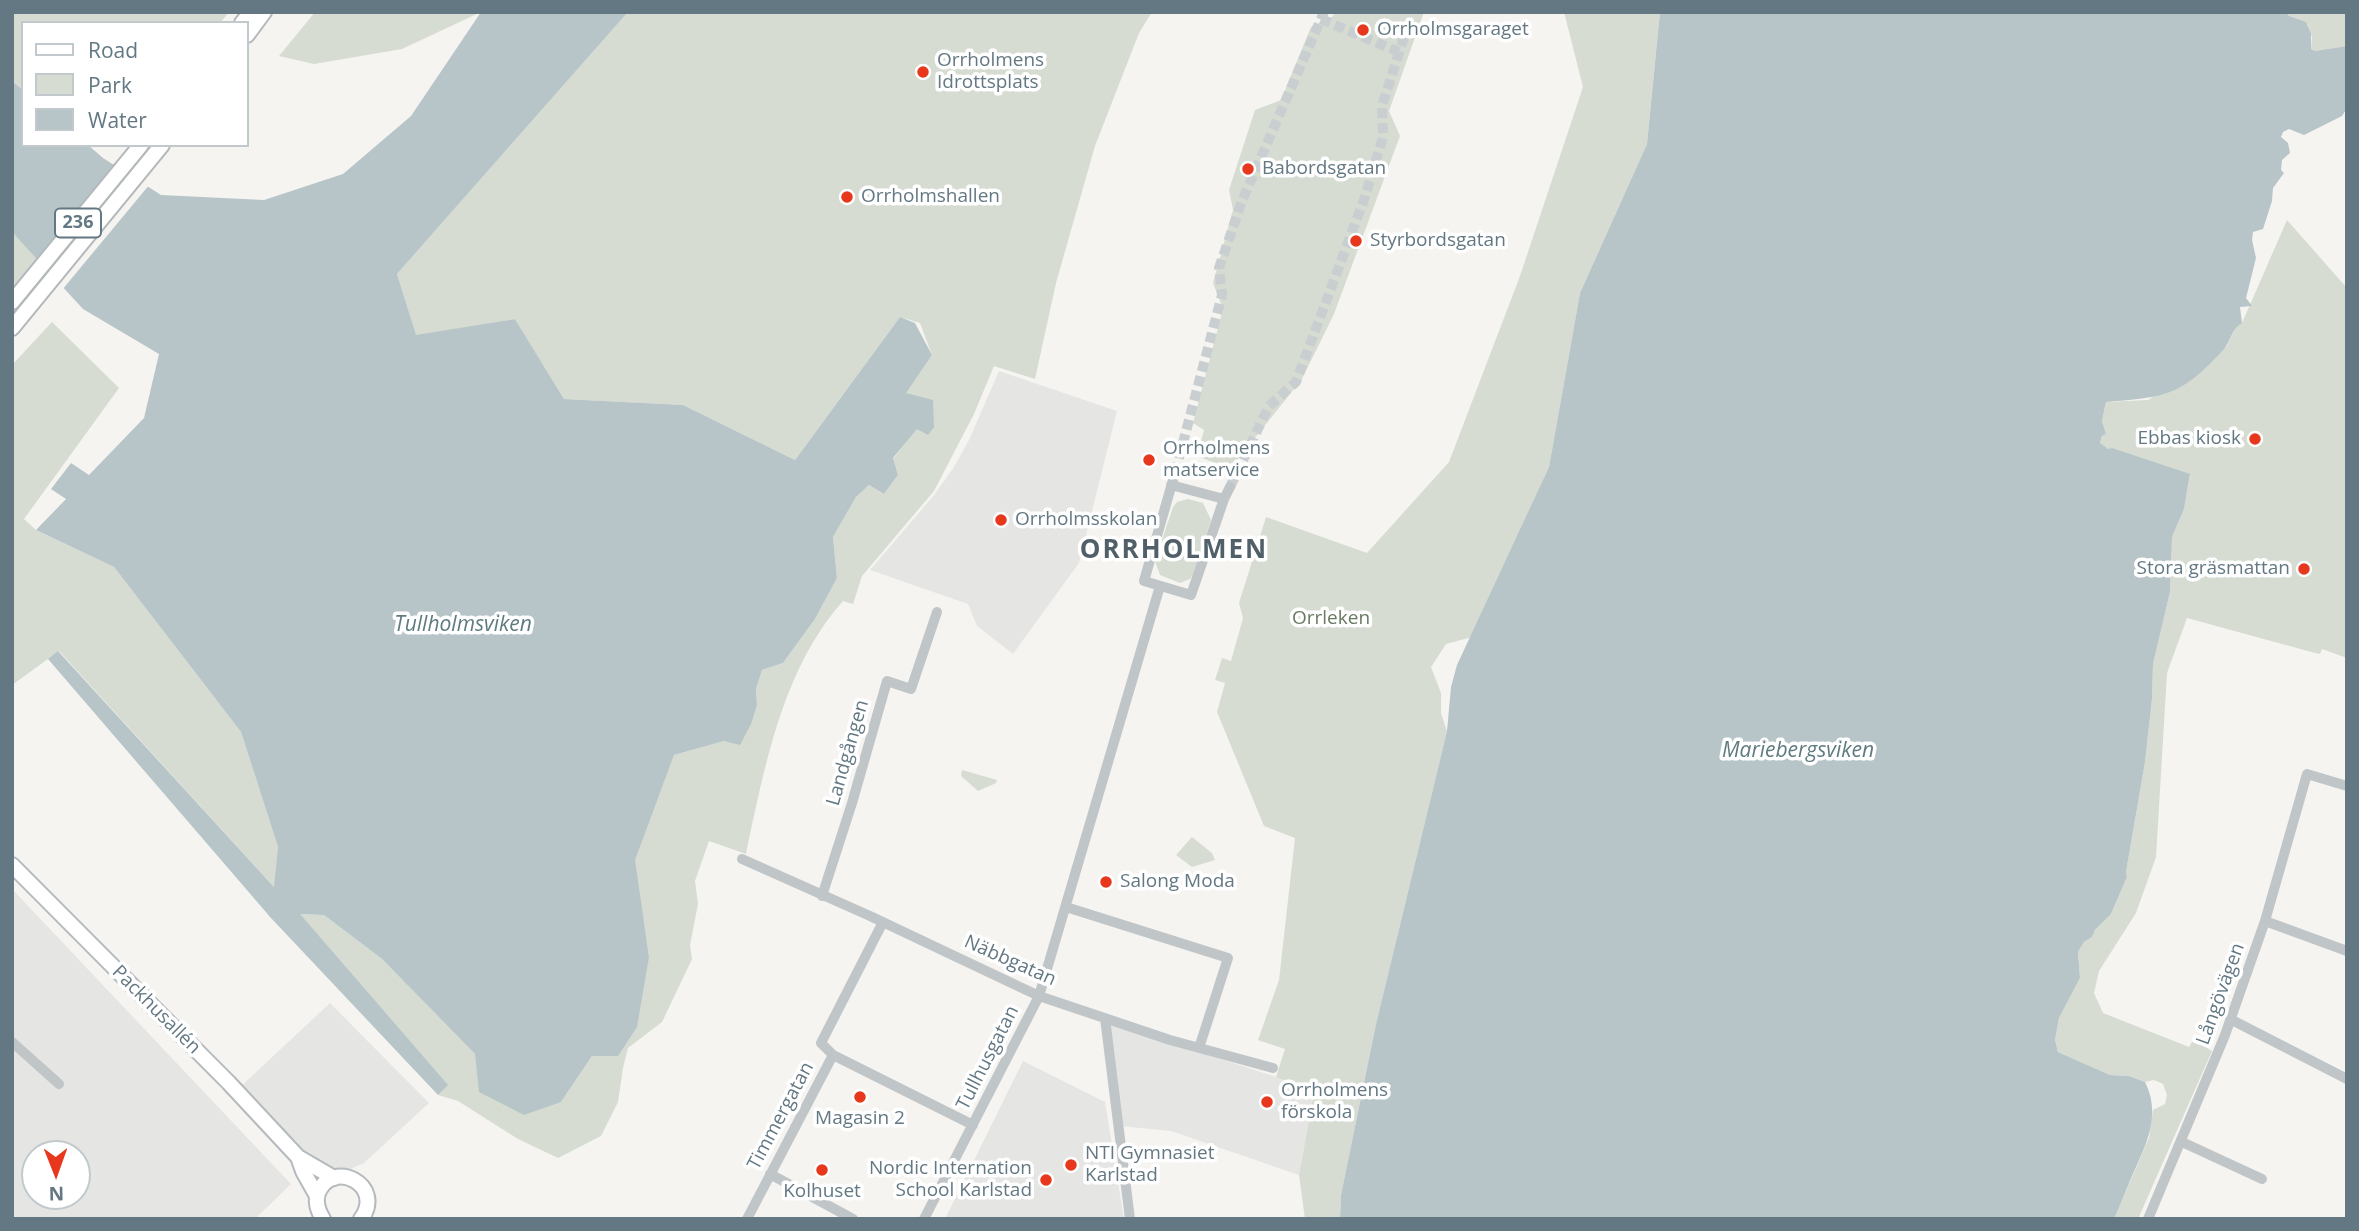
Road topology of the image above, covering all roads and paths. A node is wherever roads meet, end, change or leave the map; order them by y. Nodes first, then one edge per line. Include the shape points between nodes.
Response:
1 (264, 12) edge
2 (248, 34) edge
3 (140, 147) edge
4 (161, 147) edge
5 (13, 301) edge
6 (12, 327) edge
7 (1175, 473) tunnel mouth
8 (1171, 485) junction
9 (1230, 488) tunnel mouth
10 (1224, 499) junction
11 (1160, 586) junction
12 (937, 612) dead end
13 (2347, 786) edge
14 (743, 859) dead end
15 (12, 865) edge
16 (822, 896) junction
17 (1066, 907) junction
18 (2266, 921) junction
19 (883, 922) junction
20 (2347, 951) edge
21 (1039, 996) junction
22 (1105, 1018) junction
23 (2230, 1019) junction
24 (12, 1042) edge
25 (1199, 1048) junction
26 (833, 1055) junction
27 (1273, 1068) dead end
28 (2347, 1079) edge
29 (58, 1084) dead end
30 (973, 1125) junction
31 (2182, 1142) junction
32 (298, 1157) junction
33 (770, 1174) junction
34 (334, 1178) junction
35 (2262, 1179) dead end
36 (317, 1211) edge
37 (367, 1215) edge
38 (747, 1219) edge
39 (853, 1219) edge
40 (924, 1219) edge
41 (1130, 1219) edge
42 (2148, 1219) edge

1 - 2 street
3 - 5 street, 236
4 - 6 street, 236
7 - 8 street
8 - 10 street
8 - 11 street via 1144,581
9 - 10 street
10 - 11 street via 1191,595
11 - 17 street, Tullhusgatan
12 - 16 street, Landgången via 911,689 887,681
13 - 18 street, Långövägen via 2308,774
14 - 16 street, Näbbgatan
15 - 32 street, Packhusallén
16 - 19 street, Näbbgatan
17 - 21 street, Tullhusgatan
17 - 25 street via 1228,958
18 - 20 street
18 - 23 street, Långövägen
19 - 21 street, Näbbgatan
19 - 26 street, Timmergatan via 821,1043
21 - 22 street, Näbbgatan
21 - 30 street, Tullhusgatan
22 - 25 street, Näbbgatan
22 - 41 street
23 - 28 street
23 - 31 street, Långövägen
24 - 29 street
25 - 27 street, Näbbgatan
26 - 30 street
26 - 33 street, Timmergatan
30 - 40 street, Tullhusgatan
31 - 35 street
31 - 42 street, Långövägen
32 - 34 street, Packhusallén
32 - 36 street, Packhusallén
33 - 38 street, Timmergatan
33 - 39 street
34 - 36 street via 323,1185
34 - 37 street, Packhusallén via 358,1182 366,1194

